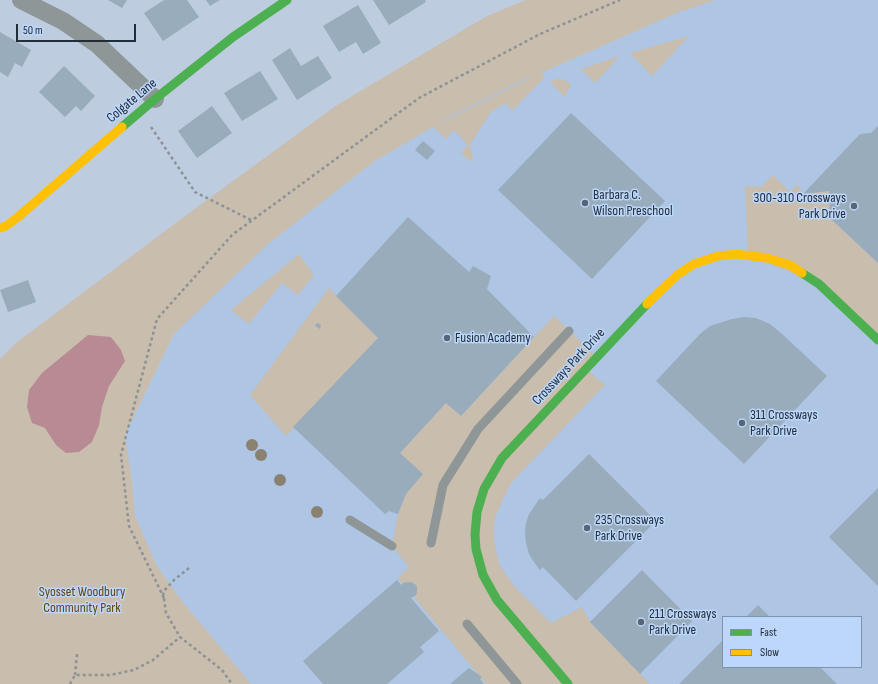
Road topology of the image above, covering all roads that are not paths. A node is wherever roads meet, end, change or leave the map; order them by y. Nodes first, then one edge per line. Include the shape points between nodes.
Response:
1 (21, 0) edge
2 (287, 0) edge
3 (44, 5) edge
4 (155, 99) junction
5 (0, 228) edge
6 (569, 331) dead end
7 (878, 340) edge
8 (350, 520) dead end
9 (431, 543) dead end
10 (392, 546) dead end
11 (468, 624) dead end
12 (517, 684) edge
13 (568, 684) edge

1 - 3 street
2 - 4 street, Colgate Lane via 233,37
3 - 4 street via 97,44
4 - 5 street, Colgate Lane via 18,217
6 - 9 lane via 478,429 443,485
7 - 13 street, Crossways Park Drive via 819,284 790,265 748,255 718,256 694,264 677,275 503,457 484,489 477,512 476,549 483,575 497,600
8 - 10 lane
11 - 12 lane

